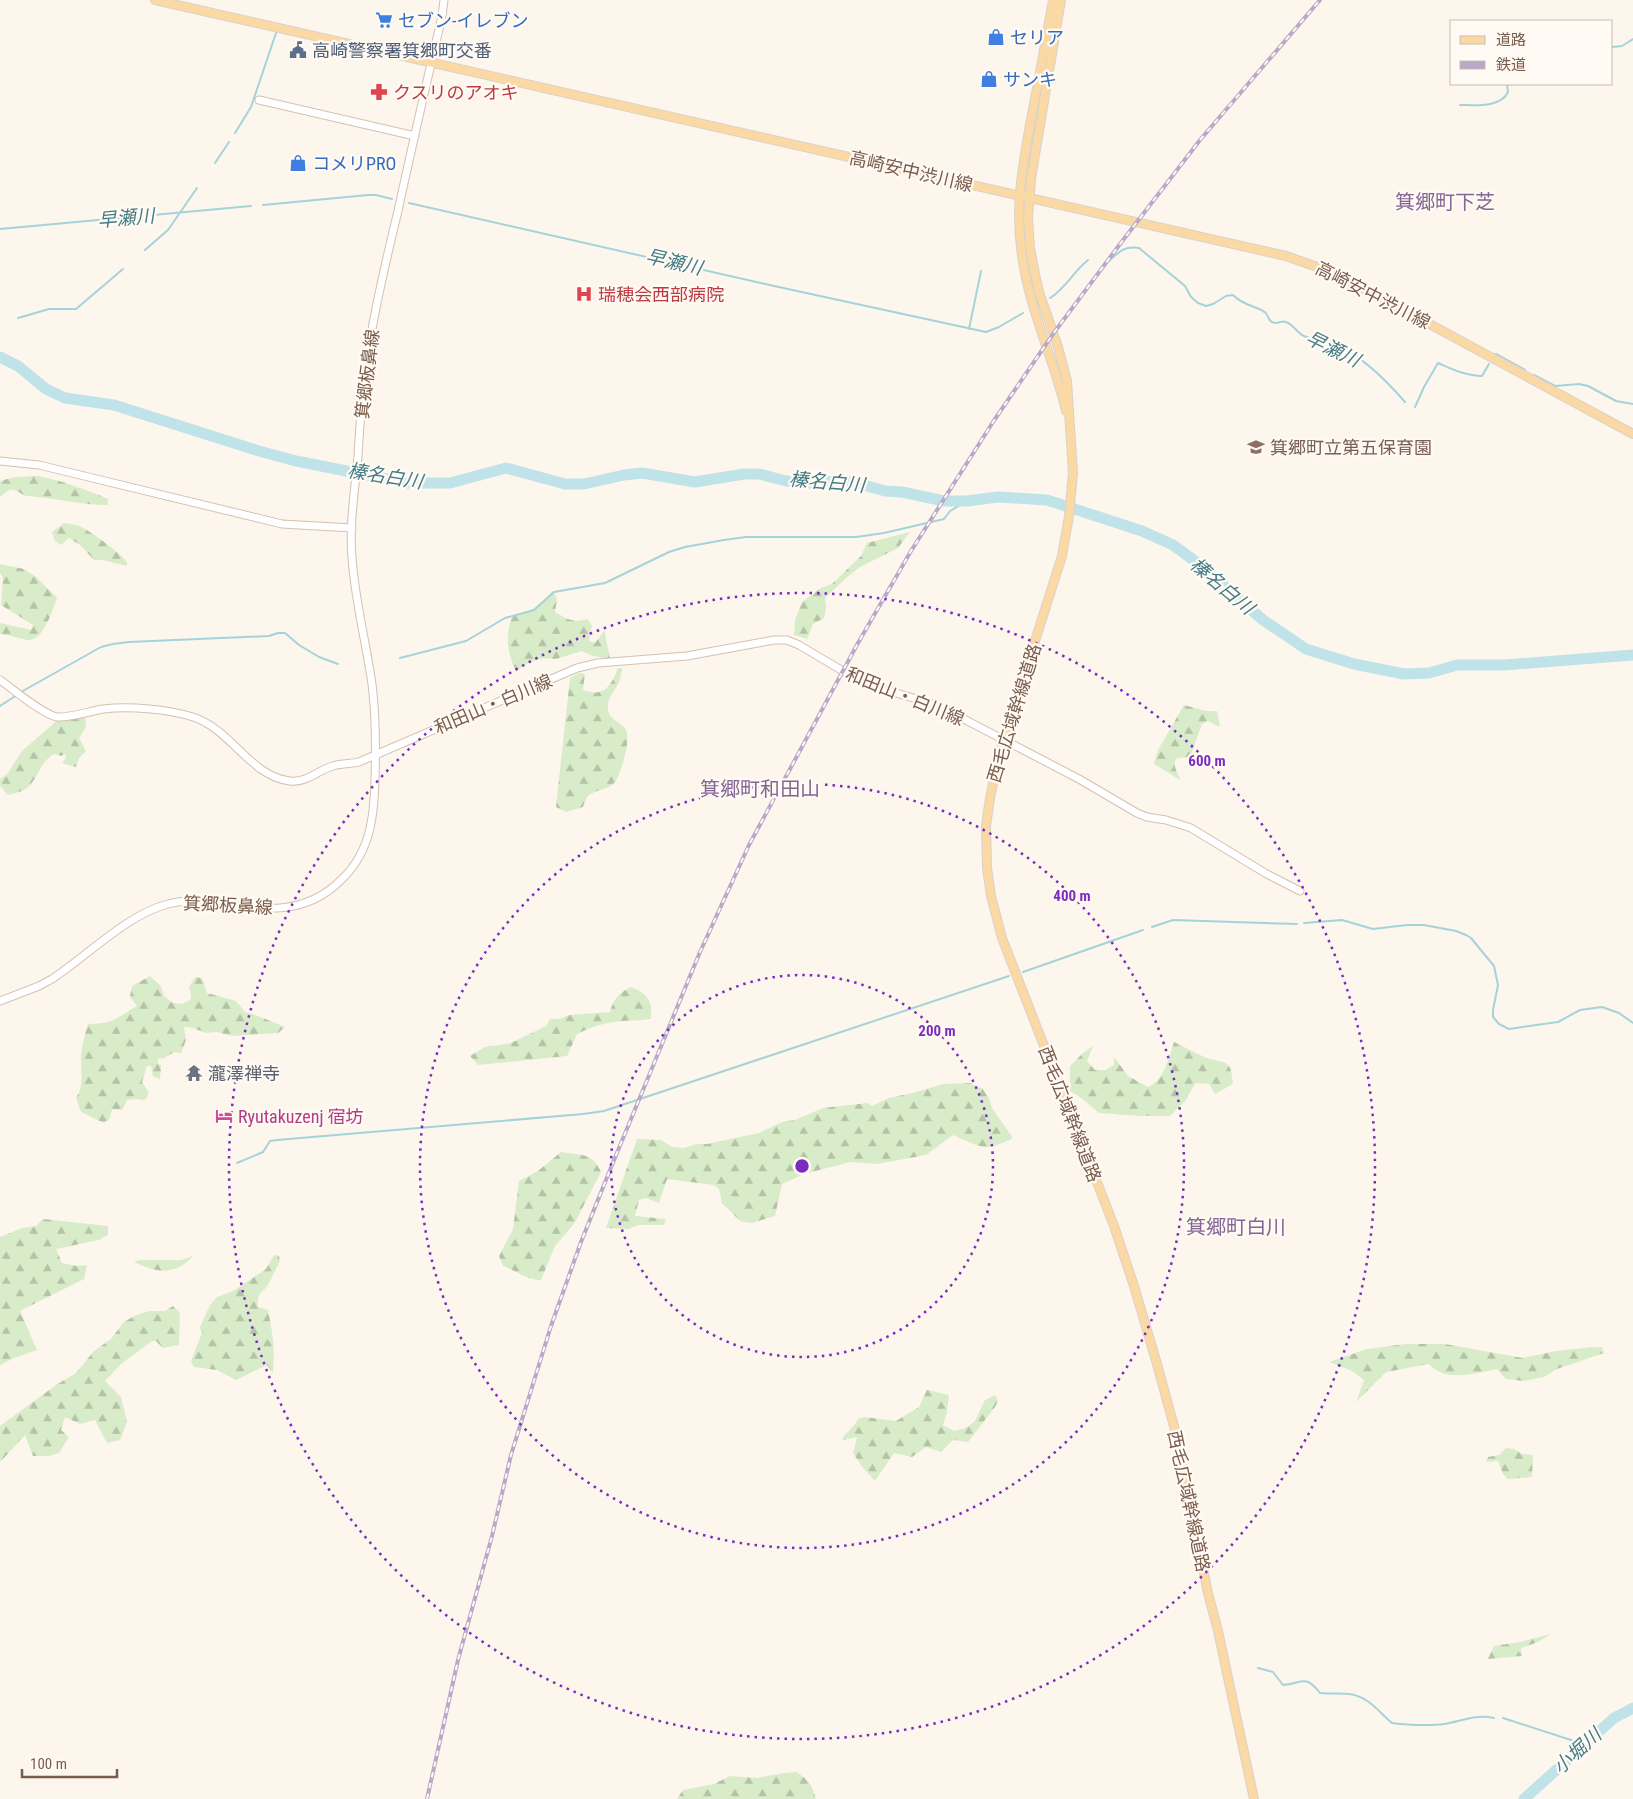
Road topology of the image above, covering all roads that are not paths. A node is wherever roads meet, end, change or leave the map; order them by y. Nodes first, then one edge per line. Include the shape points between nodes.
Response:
1 (155, 0) edge
2 (444, 0) edge
3 (1053, 0) edge
4 (1061, 0) edge
5 (431, 63) junction
6 (259, 100) dead end
7 (415, 136) junction
8 (1019, 196) junction
9 (1029, 198) junction
10 (1071, 430) junction
11 (1633, 434) edge
12 (0, 461) edge
13 (352, 528) junction
14 (0, 680) edge
15 (1004, 741) junction
16 (376, 754) junction
17 (1300, 891) dead end
18 (0, 1001) edge
19 (1254, 1799) edge

1 - 5 main road, 高崎安中渋川線
2 - 5 main road, 箕郷板鼻線
3 - 8 main road, 西毛広域幹線道路
4 - 9 main road, 西毛広域幹線道路
5 - 7 main road, 箕郷板鼻線
5 - 8 main road, 高崎安中渋川線
6 - 7 main road
7 - 13 main road, 箕郷板鼻線 via 373,325 365,377
8 - 9 main road, 高崎安中渋川線
8 - 10 main road, 西毛広域幹線道路 via 1022,260 1028,289
9 - 10 main road, 西毛広域幹線道路 via 1030,248 1039,292 1067,381
9 - 11 main road, 高崎安中渋川線 via 1286,256 1332,272
10 - 15 main road, 西毛広域幹線道路 via 1073,473 1066,540
12 - 13 main road via 39,465 282,524
13 - 16 main road, 箕郷板鼻線 via 353,572 372,682
14 - 16 main road via 44,711 59,717 124,708 175,712 203,720 218,729 263,770 289,781 305,779 329,767 359,762
15 - 16 main road, 和田山・白川線 via 937,705 853,678 799,645 780,639 688,656 598,663 577,668
15 - 17 main road, 和田山・白川線 via 1079,779 1136,813 1191,828
15 - 19 main road, 西毛広域幹線道路 via 986,826 987,868 995,915 1114,1226 1157,1364 1175,1430
16 - 18 main road, 箕郷板鼻線 via 374,802 368,838 352,867 325,894 309,902 274,909 194,901 162,906 139,916 52,979

